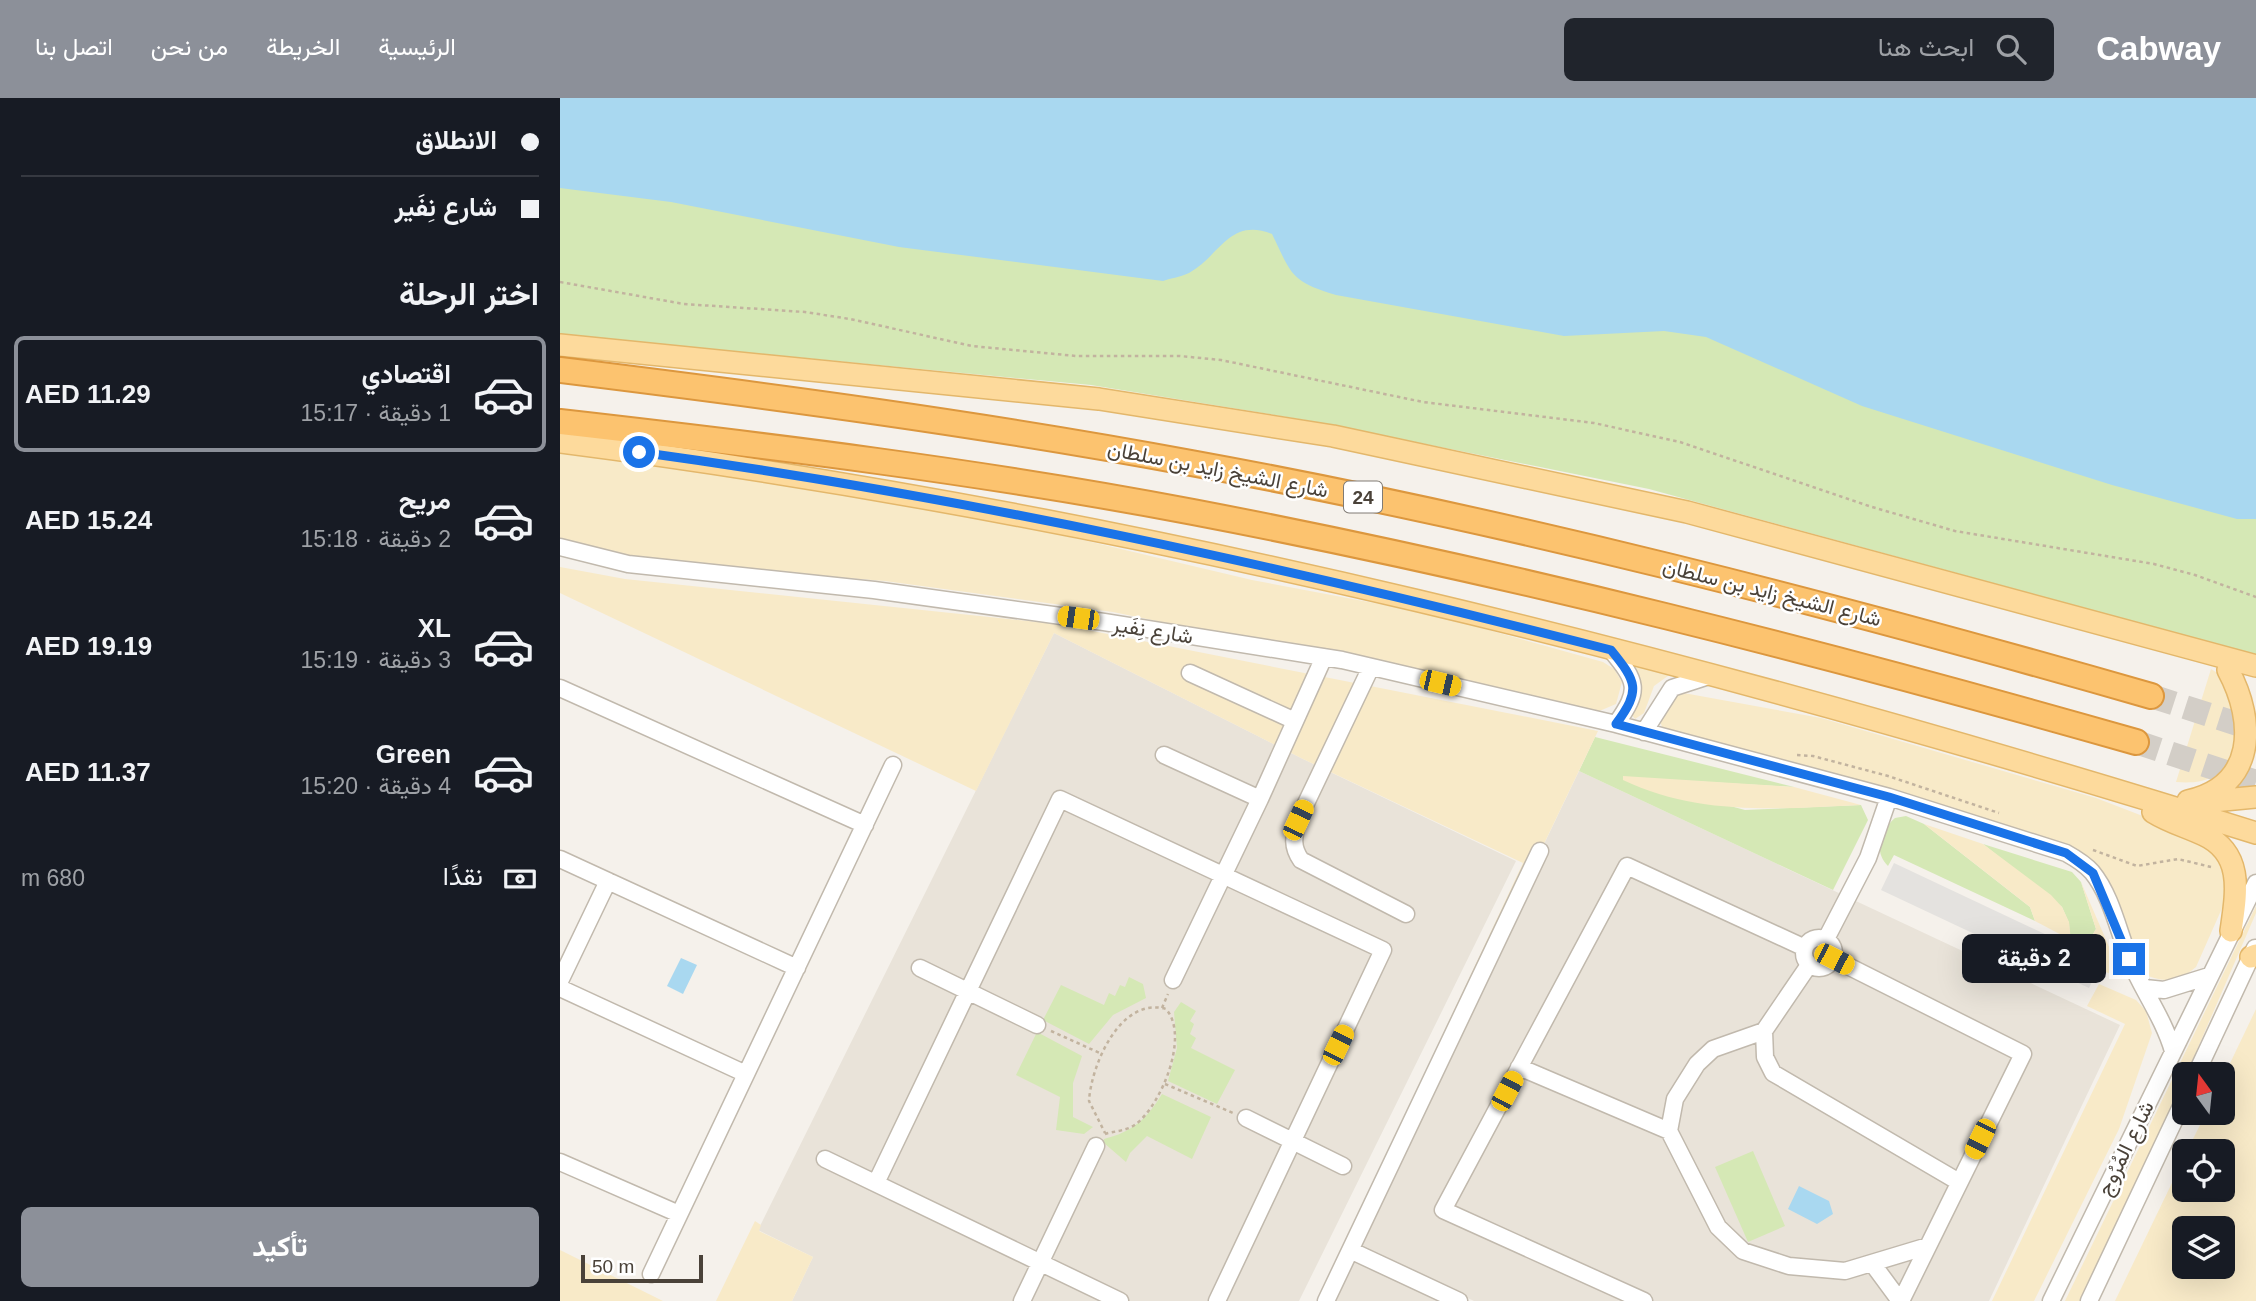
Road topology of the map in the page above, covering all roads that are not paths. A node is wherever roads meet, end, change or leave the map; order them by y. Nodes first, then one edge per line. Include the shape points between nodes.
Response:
1 (560, 345) edge
2 (560, 370) edge
3 (560, 422) edge
4 (560, 442) edge
5 (560, 547) edge
6 (2189, 648) junction
7 (1611, 650) junction
8 (1324, 657) junction
9 (2256, 666) edge
10 (1371, 667) junction
11 (2228, 670) junction
12 (1190, 673) dead end
13 (1712, 675) junction
14 (560, 688) edge
15 (2256, 692) edge
16 (2151, 696) tunnel mouth
17 (1295, 721) junction
18 (1616, 724) junction
19 (1644, 732) junction
20 (2136, 741) tunnel mouth
21 (1164, 755) dead end
22 (893, 765) dead end
23 (2088, 780) junction
24 (2133, 795) junction
25 (1889, 797) junction
26 (2256, 797) edge
27 (1260, 799) junction
28 (2188, 801) junction
29 (865, 825) junction
30 (2256, 833) edge
31 (1540, 851) dead end
32 (560, 859) edge
33 (1222, 874) junction
34 (608, 881) junction
35 (2256, 883) edge
36 (1406, 914) dead end
37 (2231, 931) junction
38 (1826, 939) junction
39 (1805, 948) junction
40 (2254, 952) edge
41 (1834, 959) junction
42 (1810, 965) junction
43 (797, 968) junction
44 (920, 968) dead end
45 (2209, 976) junction
46 (1173, 980) dead end
47 (560, 981) edge
48 (560, 988) edge
49 (2145, 988) junction
50 (969, 991) junction
51 (1037, 1025) road end
52 (1764, 1031) junction
53 (2174, 1051) junction
54 (2202, 1062) edge
55 (1519, 1067) junction
56 (746, 1073) junction
57 (1246, 1118) road end
58 (2172, 1125) edge
59 (1669, 1131) junction
60 (1293, 1141) junction
61 (1097, 1146) dead end
62 (825, 1159) dead end
63 (560, 1162) edge
64 (1343, 1166) dead end
65 (1959, 1182) junction
66 (877, 1183) junction
67 (679, 1214) junction
68 (1928, 1246) junction
69 (1352, 1251) junction
70 (1041, 1262) junction
71 (1872, 1263) junction
72 (651, 1274) dead end
73 (1022, 1301) edge
74 (1120, 1301) edge
75 (1217, 1301) edge
76 (1326, 1301) edge
77 (1459, 1301) edge
78 (1644, 1301) edge
79 (1900, 1301) edge
80 (2051, 1301) edge
81 (2090, 1301) edge

1 - 6 main road via 1099,399 1320,434 1687,512
2 - 16 highway, شارع الشيخ زايد بن سلطان / 24 via 827,402 1380,500 1756,587
3 - 20 highway, 24 via 1013,481 1376,548 1748,635
4 - 7 main road via 927,497 1424,602
5 - 8 street, شارع نِفَير via 628,564 888,592
6 - 9 main road
6 - 11 main road
7 - 13 main road
7 - 18 street via 1633,680 1634,692
8 - 10 street, شارع نِفَير
8 - 17 street
10 - 18 street, شارع نِفَير
10 - 36 street via 1298,820 1293,840 1301,860
11 - 15 main road
11 - 28 main road via 2246,693 2255,721 2249,758 2224,788
12 - 17 street
13 - 19 street via 1672,688
13 - 23 main road
14 - 29 street
17 - 27 street
18 - 19 street, شارع نِفَير
19 - 25 street, شارع نِفَير
21 - 27 street
22 - 29 street
23 - 24 main road
23 - 28 main road via 2121,783
24 - 30 main road
24 - 37 main road via 2162,818 2214,841 2227,854 2237,884
25 - 38 street via 1868,858
25 - 49 street, شارع نِفَير via 2080,861 2104,892
26 - 28 main road via 2222,803
27 - 33 street
29 - 43 street
31 - 69 street
32 - 34 street
33 - 46 street
33 - 50 street via 1060,799
33 - 60 street via 1384,950
34 - 43 street
34 - 47 street
35 - 37 street, شارع المُرُوج
37 - 45 street, شارع المُرُوج
38 - 39 street via 1813,939
38 - 41 street via 1833,945
39 - 42 street
39 - 55 street via 1627,866
40 - 54 street
41 - 42 street via 1823,968
41 - 65 street via 2023,1054
42 - 52 street
43 - 56 street
44 - 50 street
45 - 49 street via 2165,990
45 - 53 street, شارع المُرُوج
48 - 56 street
49 - 53 street, شارع نِفَير
50 - 51 street
50 - 66 street
52 - 59 street via 1713,1049 1696,1064 1675,1099
52 - 65 street via 1762,1044 1773,1073
53 - 80 street, شارع المُرُوج
55 - 59 street
55 - 78 street via 1443,1210
56 - 67 street
57 - 60 street
58 - 81 street, شارع المُرُوج
59 - 71 street via 1718,1227 1742,1251 1800,1267 1845,1271
60 - 64 street
60 - 75 street
61 - 70 street
62 - 66 street
63 - 67 street
65 - 68 street
66 - 70 street
67 - 72 street
68 - 71 street
68 - 79 street
69 - 76 street
69 - 77 street
70 - 73 street
70 - 74 street
71 - 79 street

